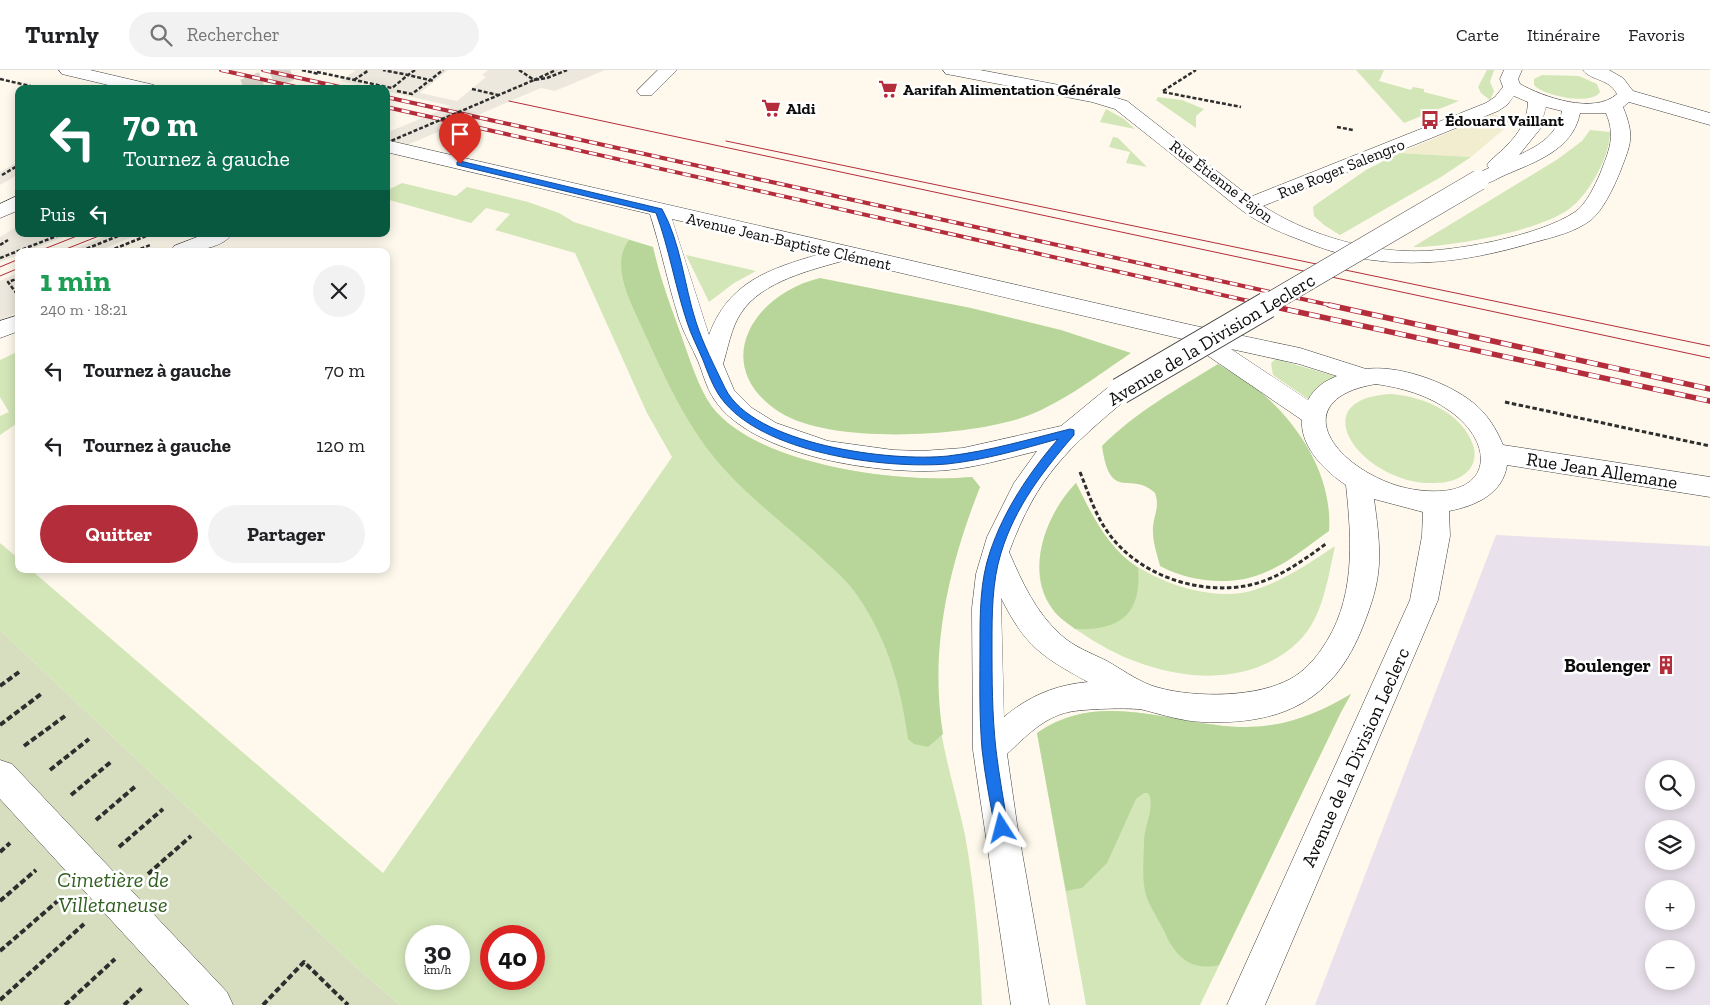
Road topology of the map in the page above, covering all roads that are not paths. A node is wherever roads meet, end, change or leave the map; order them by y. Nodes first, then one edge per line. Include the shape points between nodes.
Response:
1 (68, 70) edge
2 (668, 70) edge
3 (952, 70) edge
4 (1598, 72) edge
5 (1628, 72) dead end
6 (1012, 75) edge
7 (1513, 79) edge
8 (131, 85) edge
9 (646, 91) dead end
10 (1537, 100) junction
11 (1620, 100) junction
12 (1572, 107) junction
13 (1710, 119) edge
14 (390, 146) edge
15 (411, 152) junction
16 (390, 161) edge
17 (1482, 178) junction
18 (15, 203) edge
19 (1248, 204) junction
20 (659, 211) junction
21 (0, 212) edge
22 (215, 237) edge
23 (189, 248) edge
24 (844, 254) junction
25 (15, 324) edge
26 (0, 330) edge
27 (1192, 333) junction
28 (711, 364) junction
29 (1363, 377) junction
30 (1313, 414) junction
31 (1067, 435) junction
32 (1494, 452) junction
33 (1359, 480) junction
34 (1710, 487) edge
35 (1436, 502) junction
36 (995, 552) junction
37 (1146, 697) junction
38 (989, 750) junction
39 (20, 797) edge
40 (214, 1005) edge
41 (1030, 1005) edge
42 (1246, 1005) edge

1 - 8 street
2 - 9 street
3 - 6 street, Rue Étienne Fajon
4 - 5 street
4 - 11 street via 1617,81
6 - 19 street, Rue Étienne Fajon via 1121,105
7 - 10 street
7 - 19 street, Rue Roger Salengro via 1500,101 1492,107
10 - 12 street
10 - 17 street, Avenue de la Division Leclerc via 1535,122 1524,139
11 - 12 street
11 - 13 street
11 - 19 street, Rue Étienne Fajon via 1622,142 1608,178 1589,210 1558,229 1500,246 1448,255 1396,258 1307,236 1271,220
12 - 17 street, Avenue de la Division Leclerc via 1569,124 1553,144 1535,156
14 - 15 street, Avenue Jean-Baptiste Clément
15 - 16 street
15 - 20 street, Avenue Jean-Baptiste Clément
17 - 31 street, Avenue de la Division Leclerc, bridge via 1120,391
18 - 21 street
20 - 24 street, Avenue Jean-Baptiste Clément
20 - 28 street via 671,242 692,322
22 - 23 street
24 - 27 street, Avenue Jean-Baptiste Clément
24 - 28 street via 798,267 741,299 731,311
25 - 26 street
27 - 29 street, Avenue Jean-Baptiste Clément via 1323,361
27 - 30 street, Avenue Jean-Baptiste Clément
28 - 31 street via 725,396 743,415 770,431 803,444 856,456 947,460
29 - 30 street via 1344,381 1329,389 1318,400
29 - 32 street via 1402,380 1446,396 1480,425
30 - 33 street via 1315,431 1324,448 1338,465
31 - 36 street, Avenue de la Division Leclerc via 1035,473 1010,516
32 - 34 street, Rue Jean Allemane
32 - 35 street via 1493,470 1478,490
33 - 35 street via 1397,496
33 - 37 street via 1364,575 1348,627 1332,658 1312,680 1282,698 1234,707 1181,704
35 - 42 street, Avenue de la Division Leclerc via 1436,536 1424,600
36 - 37 street via 1021,608 1047,642
36 - 38 street, Avenue de la Division Leclerc via 986,613
37 - 38 street via 1090,694 1058,699 1038,708
38 - 41 street, Avenue de la Division Leclerc
39 - 40 street

